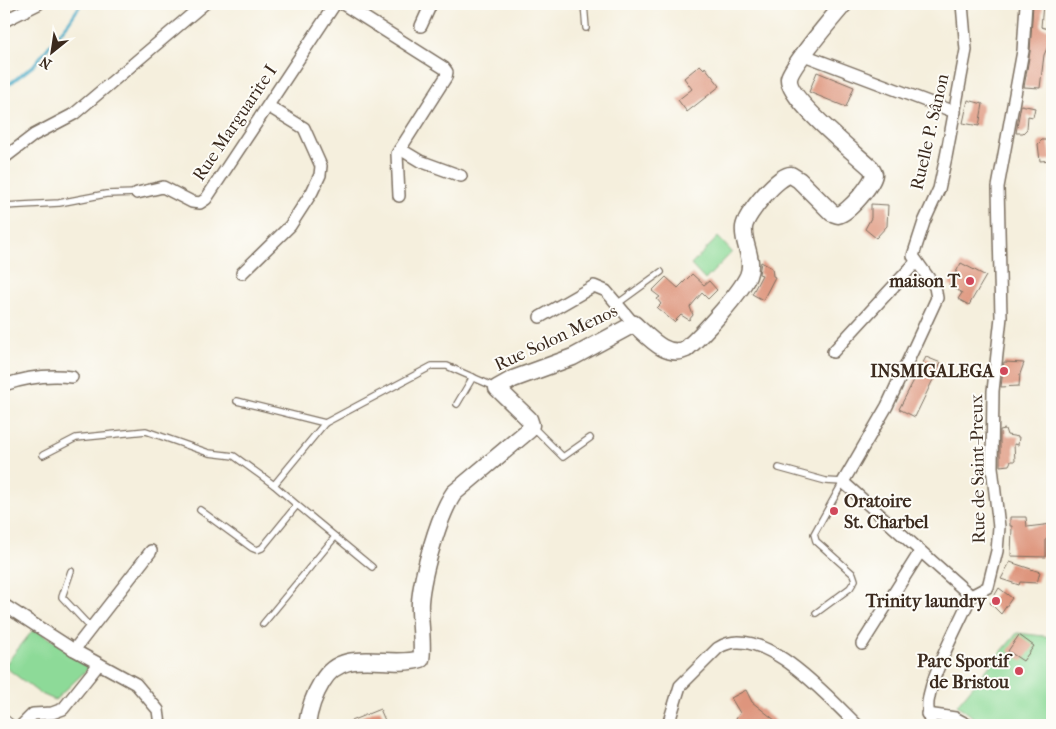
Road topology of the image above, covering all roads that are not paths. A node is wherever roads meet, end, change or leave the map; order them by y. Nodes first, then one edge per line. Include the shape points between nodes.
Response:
1 (38, 4) edge
2 (204, 4) edge
3 (335, 4) edge
4 (343, 4) edge
5 (430, 4) edge
6 (584, 4) edge
7 (844, 4) edge
8 (962, 4) edge
9 (1026, 4) edge
10 (4, 21) edge
11 (421, 26) dead end
12 (586, 28) dead end
13 (804, 56) junction
14 (268, 106) junction
15 (955, 112) junction
16 (400, 149) junction
17 (4, 158) edge
18 (461, 176) dead end
19 (137, 193) joint
20 (399, 196) dead end
21 (4, 206) edge
22 (916, 262) junction
23 (661, 272) dead end
24 (242, 273) dead end
25 (617, 304) junction
26 (540, 317) dead end
27 (634, 324) junction
28 (834, 352) dead end
29 (72, 377) dead end
30 (473, 377) junction
31 (4, 385) edge
32 (497, 388) junction
33 (237, 401) dead end
34 (457, 404) dead end
35 (325, 423) junction
36 (531, 425) junction
37 (590, 438) dead end
38 (43, 455) dead end
39 (779, 468) dead end
40 (842, 482) junction
41 (274, 486) junction
42 (297, 505) junction
43 (200, 510) dead end
44 (335, 537) junction
45 (151, 551) dead end
46 (920, 552) junction
47 (372, 567) dead end
48 (71, 571) dead end
49 (971, 596) junction
50 (4, 605) edge
51 (816, 613) dead end
52 (263, 624) dead end
53 (91, 628) junction
54 (862, 644) dead end
55 (74, 650) junction
56 (99, 664) junction
57 (928, 714) junction
58 (4, 717) edge
59 (14, 725) edge
60 (22, 725) edge
61 (160, 725) edge
62 (307, 725) edge
63 (668, 725) edge
64 (857, 725) edge
65 (931, 725) edge
66 (968, 725) edge

1 - 10 street
2 - 17 street via 74,114 34,135
3 - 14 street, Rue Marguarite I
4 - 16 street via 447,72
5 - 11 street
6 - 12 lane
7 - 13 street, Rue Solon Menos
8 - 15 street, Ruelle P. Sânon via 966,50
9 - 49 street, Rue de Saint-Preux via 1023,51 998,188 1001,317 994,391 992,467 997,551 988,587
13 - 15 street
13 - 27 street, Rue Solon Menos via 790,75 791,90 870,168 874,174 871,183 845,213 838,215 832,213 799,180 791,175 782,177 754,207 744,226 744,238 750,254 748,275 693,343 679,353 672,353
14 - 19 street, Rue Marguarite I via 206,199 200,203 163,187
14 - 24 street via 304,128 321,166 320,176 290,226
15 - 22 street, Ruelle P. Sânon via 939,189 916,244 913,256
16 - 18 street via 420,161
16 - 20 street via 396,160
19 - 21 lane
22 - 28 street
22 - 40 street via 935,287 937,298 887,406
23 - 25 lane
25 - 26 street via 606,291 594,286
25 - 27 street
27 - 32 street, Rue Solon Menos via 573,357 513,378
29 - 31 street via 50,374
30 - 32 lane
30 - 34 lane
30 - 35 lane via 447,366 432,366
32 - 36 street, Rue Solon Menos via 529,419
33 - 35 lane
35 - 41 lane via 312,435
36 - 37 lane via 563,457
36 - 62 street via 454,492 447,503 420,600 421,659 389,662 353,660 340,664 328,671 316,691
38 - 41 lane via 76,438 146,431 209,453 234,456
39 - 40 lane
40 - 46 street
40 - 51 lane via 814,534 816,541 853,574 855,580 850,588
41 - 42 lane
42 - 43 lane via 257,550
42 - 44 lane
44 - 47 lane
44 - 52 lane
45 - 53 street
46 - 49 street
46 - 54 street
48 - 53 lane via 62,597
49 - 57 street via 937,673 928,701
50 - 55 street
53 - 55 street
55 - 56 street
56 - 60 street via 63,708 52,713 34,714
56 - 61 street via 136,684 158,710
57 - 65 street
57 - 66 street via 955,718
58 - 59 lane
63 - 64 street via 680,686 718,648 742,642 768,650 785,660

